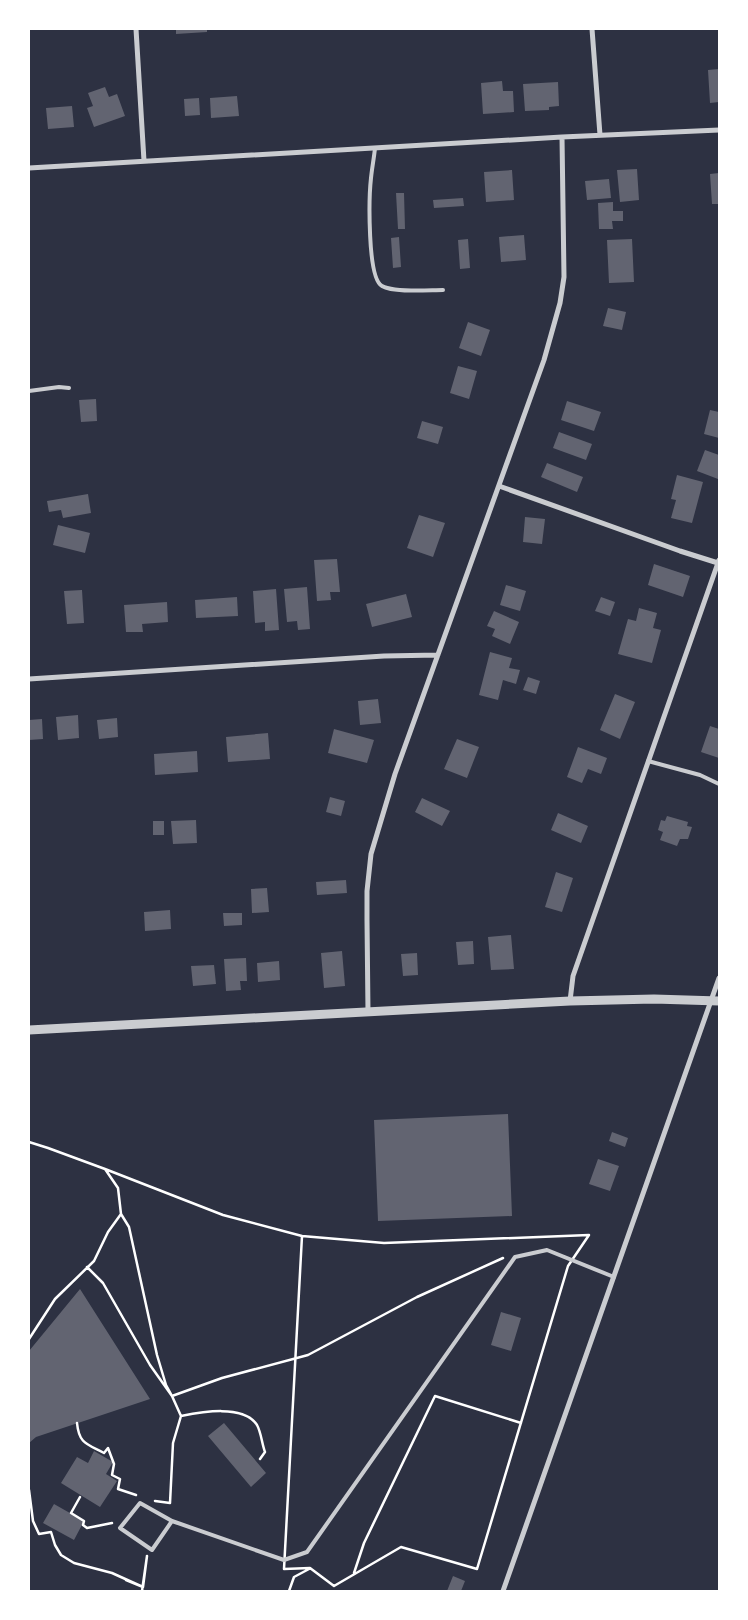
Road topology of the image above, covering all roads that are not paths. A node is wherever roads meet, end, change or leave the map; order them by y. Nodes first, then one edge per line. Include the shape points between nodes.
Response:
1 (136, 29) edge
2 (592, 29) edge
3 (719, 130) edge
4 (600, 135) junction
5 (562, 137) junction
6 (376, 148) junction
7 (144, 161) junction
8 (29, 168) edge
9 (443, 290) dead end
10 (68, 388) dead end
11 (29, 390) edge
12 (499, 486) junction
13 (719, 562) edge
14 (438, 655) junction
15 (29, 679) edge
16 (648, 761) junction
17 (719, 784) edge
18 (719, 978) edge
19 (570, 1001) junction
20 (716, 1001) edge
21 (368, 1012) junction
22 (29, 1030) edge
23 (614, 1277) junction
24 (172, 1521) junction
25 (503, 1591) edge

1 - 7 street
2 - 4 street
3 - 4 street
4 - 5 street
5 - 6 street
5 - 12 street via 564,262 560,303 544,360
6 - 7 street
6 - 9 lane via 370,215 371,254 376,280 383,287
7 - 8 street
10 - 11 lane
12 - 13 street
12 - 14 street
13 - 16 street
14 - 15 street
14 - 21 street via 395,774 371,854 367,910
16 - 17 lane via 700,775
16 - 19 street via 573,976
18 - 20 street
19 - 20 street
19 - 21 street
20 - 23 street
21 - 22 street
23 - 24 lane via 548,1250 515,1257 307,1552 284,1560
23 - 25 street
24 - 24 lane via 140,1503 120,1528 152,1550

